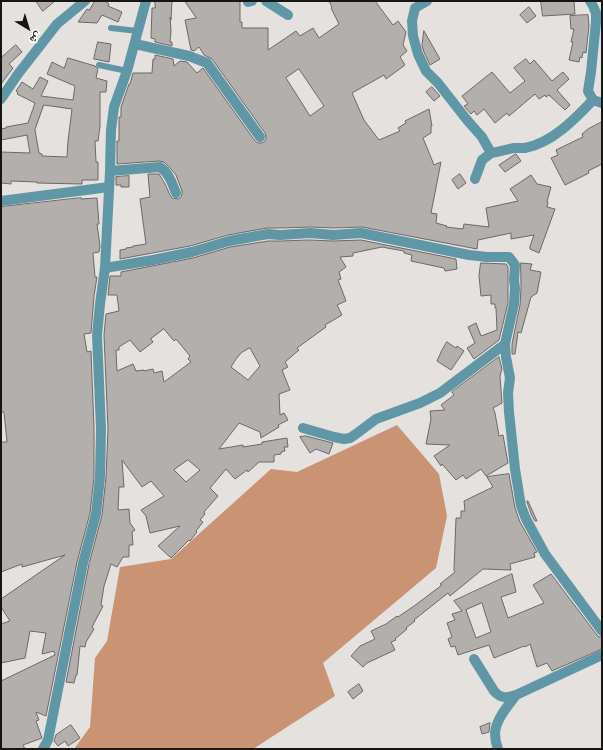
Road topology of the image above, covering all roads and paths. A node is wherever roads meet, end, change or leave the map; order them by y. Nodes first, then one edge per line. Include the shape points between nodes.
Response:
1 (85, 1) edge
2 (146, 1) edge
3 (248, 1) edge
4 (252, 1) edge
5 (266, 1) edge
6 (427, 1) edge
7 (590, 1) edge
8 (288, 15) dead end
9 (111, 28) dead end
10 (138, 31) junction
11 (135, 44) junction
12 (99, 65) dead end
13 (127, 71) junction
14 (1, 99) edge
15 (597, 102) edge
16 (260, 137) dead end
17 (491, 153) junction
18 (110, 171) junction
19 (475, 179) dead end
20 (109, 187) junction
21 (176, 193) dead end
22 (1, 201) edge
23 (105, 268) junction
24 (505, 344) junction
25 (303, 428) dead end
26 (602, 631) edge
27 (602, 655) edge
28 (474, 659) dead end
29 (516, 695) junction
30 (43, 749) edge
31 (498, 749) edge

1 - 14 street via 57,24
2 - 10 street
3 - 4 street
5 - 8 street
6 - 17 street via 416,8 412,21 418,54 426,71 482,137
7 - 15 street via 596,13 596,22 588,91
9 - 10 lane
10 - 11 street
11 - 13 street
11 - 16 street via 189,56 207,63
12 - 13 lane
13 - 18 street via 114,107
15 - 17 street via 550,138 524,148
17 - 19 street via 482,160
18 - 20 street
18 - 21 street via 160,167 168,175
20 - 22 street
20 - 23 street
23 - 24 street via 192,252 229,241 268,234 361,233 469,255 509,257 515,265 515,288
23 - 30 street via 97,335 101,429 96,514 83,563 48,740
24 - 25 street via 440,393 376,419 350,438 334,438
24 - 26 street via 510,378 509,412 521,506 545,554
27 - 29 street
28 - 29 street via 497,695 504,698
29 - 31 street via 497,724 495,735

